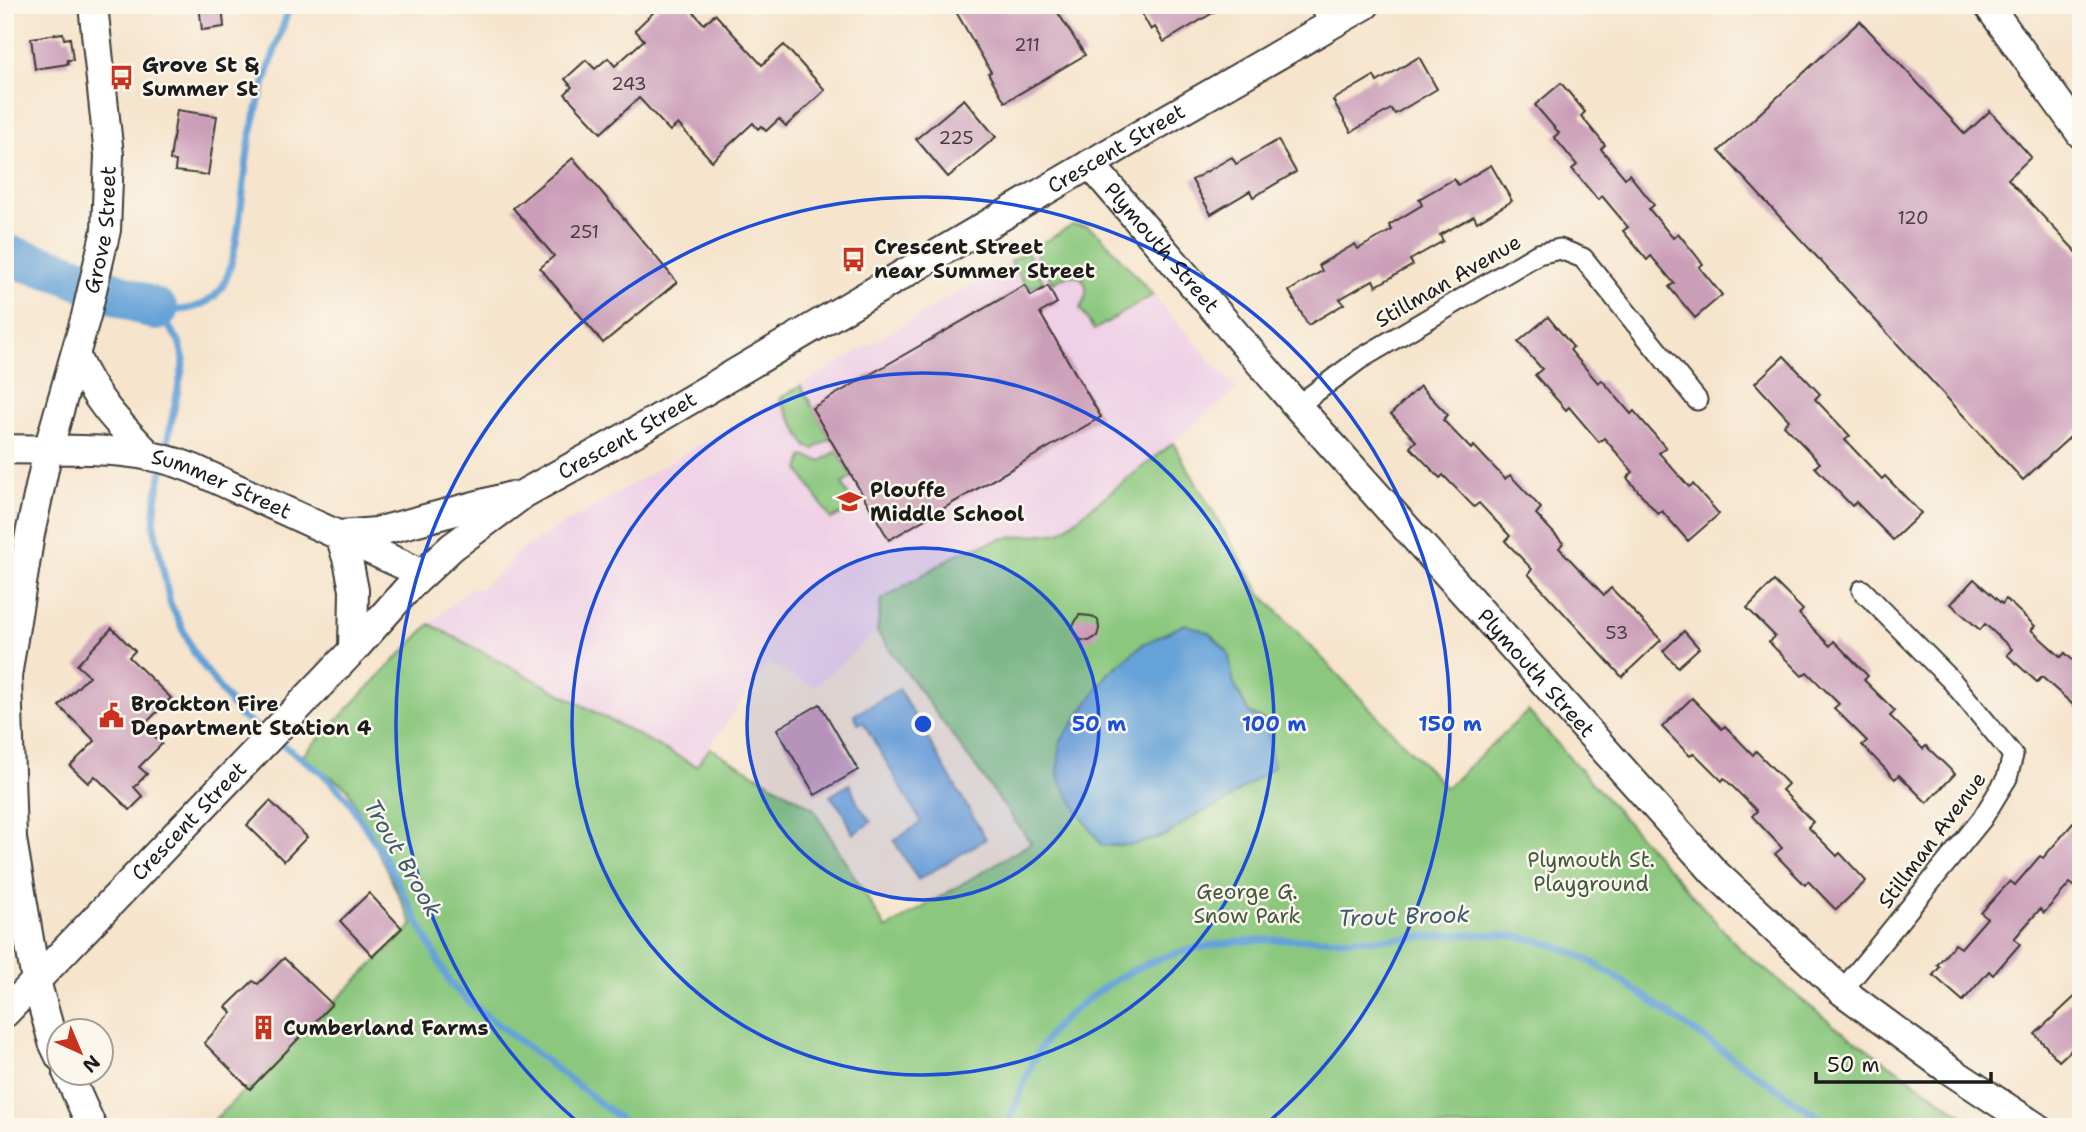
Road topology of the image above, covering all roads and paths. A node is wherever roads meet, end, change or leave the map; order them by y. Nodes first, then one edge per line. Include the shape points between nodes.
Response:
1 (93, 5) edge
2 (1365, 5) edge
3 (1988, 5) edge
4 (1325, 15) edge
5 (2081, 134) edge
6 (1090, 164) junction
7 (75, 356) junction
8 (1697, 400) dead end
9 (1297, 406) junction
10 (5, 449) edge
11 (48, 450) junction
12 (149, 455) junction
13 (525, 493) junction
14 (340, 535) junction
15 (424, 574) junction
16 (1862, 590) dead end
17 (353, 650) junction
18 (6, 673) edge
19 (36, 981) junction
20 (1842, 991) junction
21 (5, 1013) edge
22 (46, 1019) edge
23 (73, 1086) edge
24 (92, 1127) edge
25 (2036, 1127) edge

1 - 7 main road, Grove Street via 109,155 108,203 101,258
2 - 4 main road, Crescent Street
3 - 5 main road
4 - 6 main road, Crescent Street
6 - 9 main road, Plymouth Street
6 - 13 main road, Crescent Street
7 - 11 main road, Grove Street
7 - 12 main road via 99,401
8 - 9 street, Stillman Avenue via 1583,258 1560,249 1538,254 1360,359
9 - 20 main road, Plymouth Street via 1714,872
10 - 11 main road, Summer Street
11 - 12 main road, Summer Street
11 - 18 main road, Grove Street
12 - 14 main road, Summer Street via 194,469
13 - 14 main road via 376,532
13 - 15 main road, Crescent Street via 452,547
14 - 15 main road, Summer Street
14 - 17 main road via 354,590
15 - 17 main road, Crescent Street
16 - 20 street, Stillman Avenue via 1952,681 2013,755 2007,778 1982,819
17 - 19 main road, Crescent Street
18 - 19 main road, Grove Street via 12,839
19 - 21 main road, Crescent Street
19 - 22 main road, Grove Street
20 - 25 main road, Plymouth Street
23 - 24 main road

